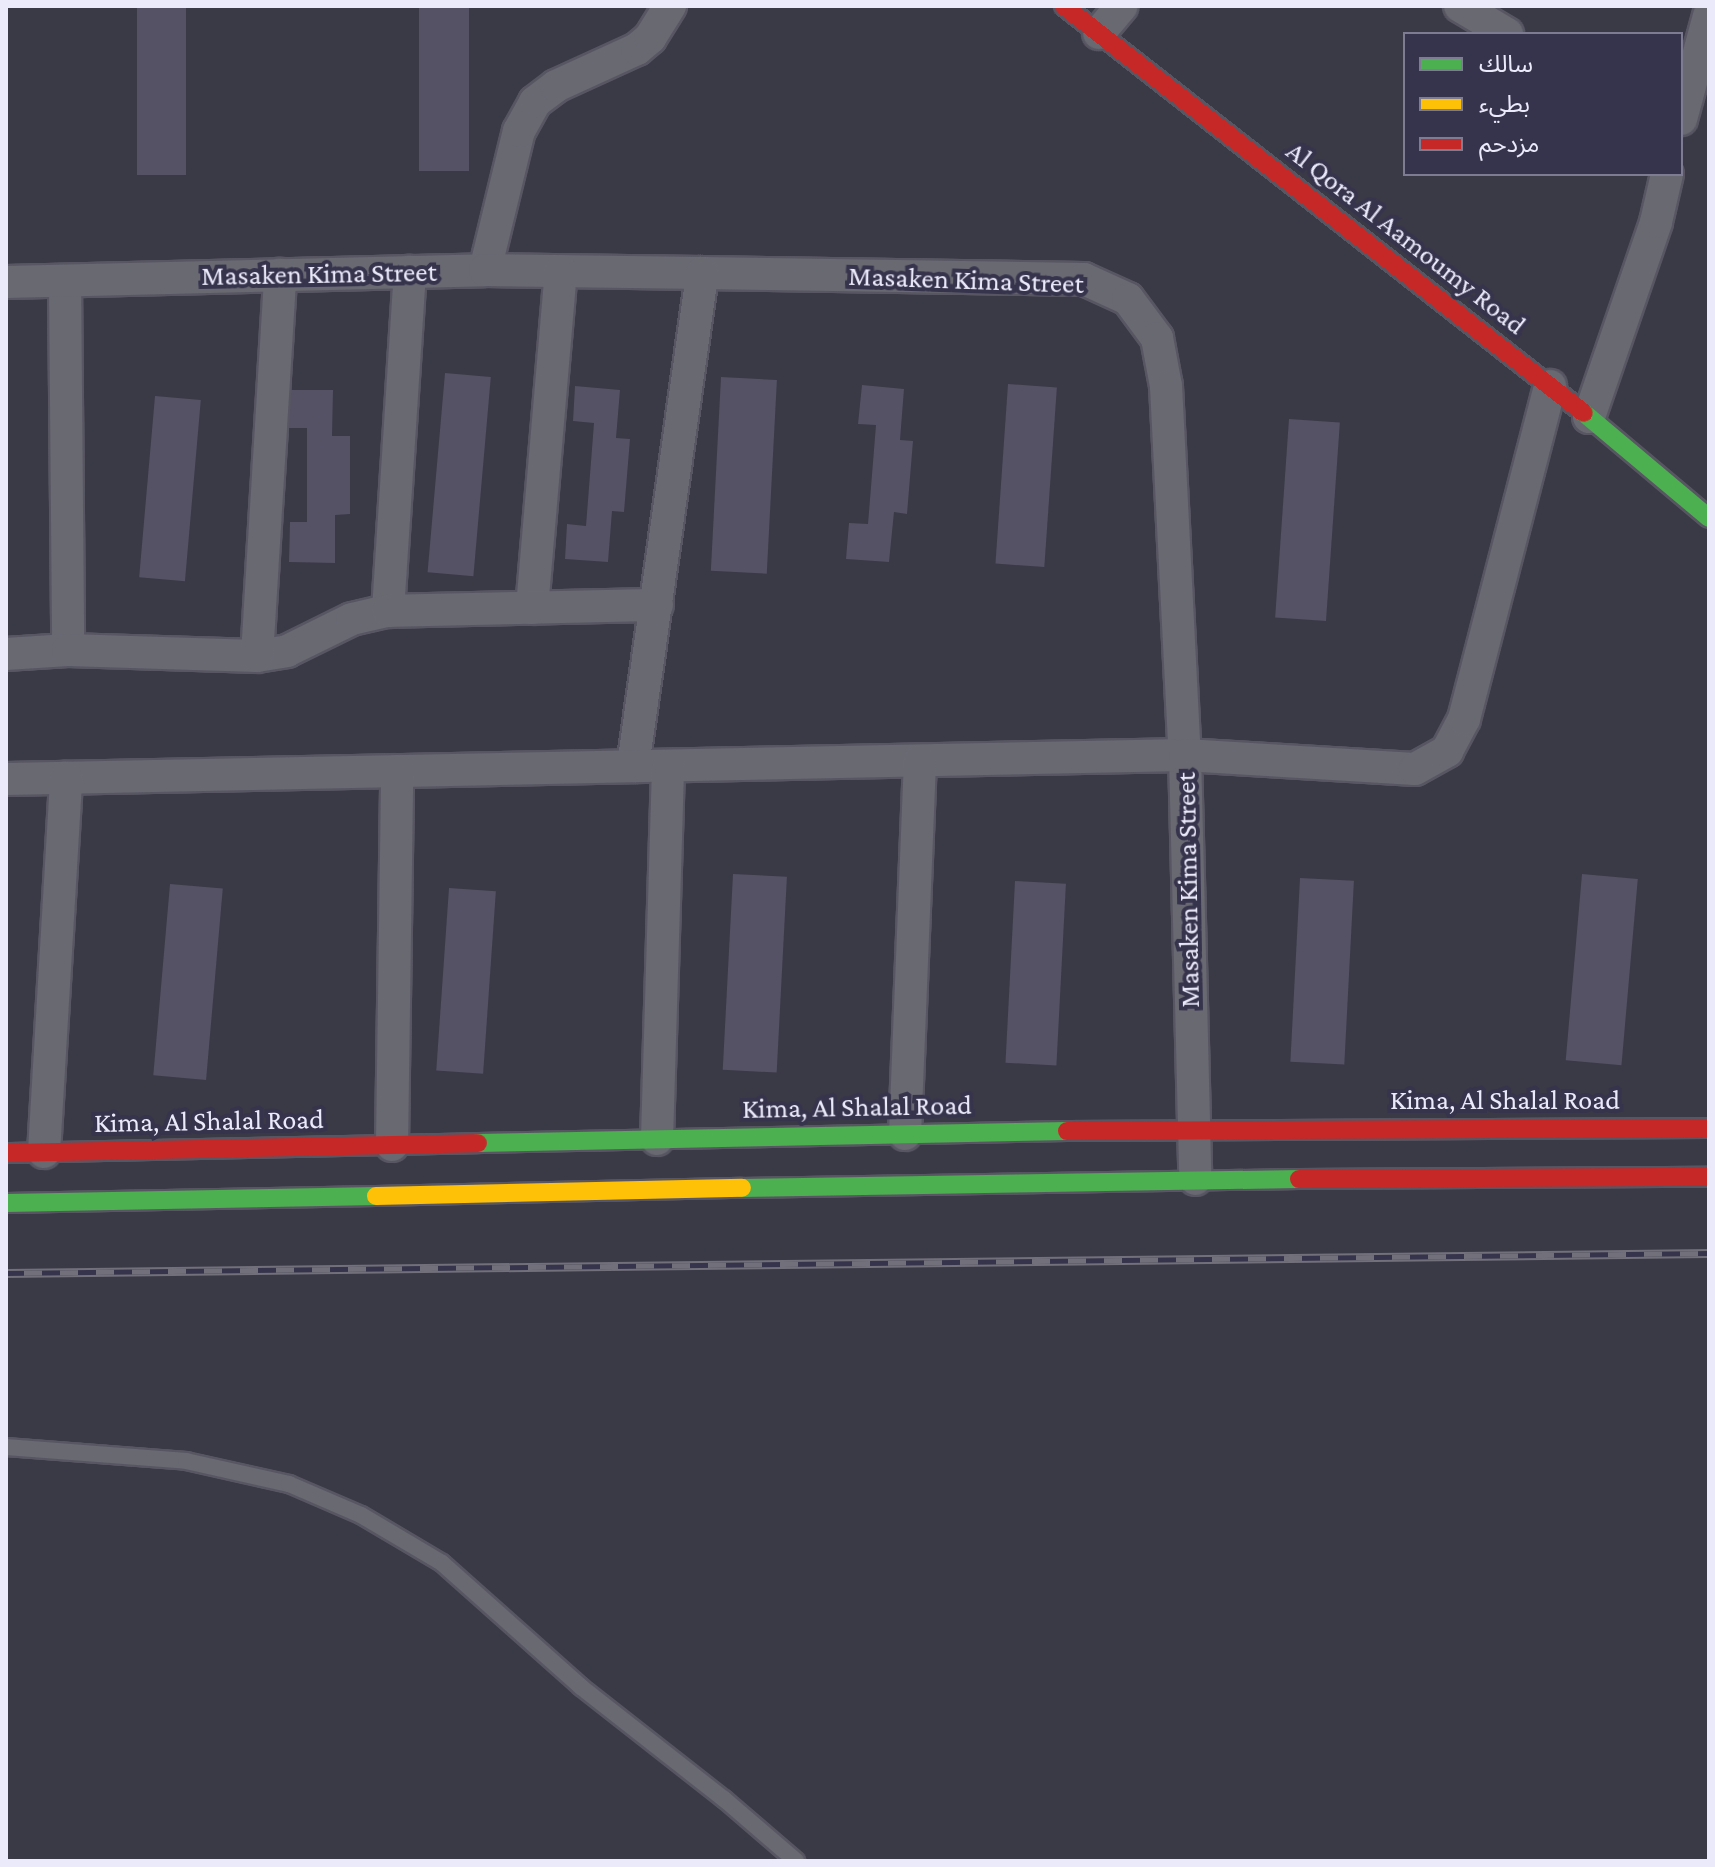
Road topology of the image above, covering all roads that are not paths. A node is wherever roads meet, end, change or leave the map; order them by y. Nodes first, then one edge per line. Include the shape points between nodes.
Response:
1 (670, 6) edge
2 (1064, 6) edge
3 (1460, 6) edge
4 (1709, 16) edge
5 (1109, 21) edge
6 (1504, 32) edge
7 (1683, 112) edge
8 (1667, 176) edge
9 (485, 270) junction
10 (561, 271) junction
11 (410, 272) junction
12 (702, 273) junction
13 (280, 275) junction
14 (65, 281) junction
15 (6, 282) edge
16 (1550, 386) junction
17 (1589, 417) junction
18 (1709, 518) edge
19 (657, 605) junction
20 (532, 608) junction
21 (388, 611) junction
22 (68, 650) junction
23 (6, 654) edge
24 (257, 656) junction
25 (1185, 755) junction
26 (920, 761) junction
27 (633, 766) junction
28 (668, 766) junction
29 (397, 771) junction
30 (66, 778) junction
31 (6, 779) edge
32 (1194, 1128) junction
33 (1709, 1128) edge
34 (905, 1134) junction
35 (657, 1139) junction
36 (392, 1145) junction
37 (44, 1152) junction
38 (6, 1153) edge
39 (1709, 1177) edge
40 (1195, 1179) junction
41 (6, 1203) edge
42 (6, 1447) edge
43 (796, 1861) edge

1 - 9 street via 637,49 556,86 535,102 519,131
2 - 5 main road, Al Qora Al Aamoumy Road
3 - 6 street
4 - 7 street
5 - 16 main road, Al Qora Al Aamoumy Road
8 - 17 street via 1656,222
9 - 10 street, Masaken Kima Street
9 - 11 street, Masaken Kima Street
10 - 12 street, Masaken Kima Street
10 - 20 street
11 - 13 street, Masaken Kima Street
11 - 21 street
12 - 19 street
12 - 25 street, Masaken Kima Street via 1084,279 1128,299 1157,338 1166,386
13 - 14 street, Masaken Kima Street
13 - 24 street
14 - 15 street, Masaken Kima Street
14 - 22 street
16 - 17 main road, Al Qora Al Aamoumy Road
16 - 25 street via 1464,719 1447,751 1415,769
17 - 18 main road, Al Qora Al Aamoumy Road
19 - 20 street
19 - 27 street
20 - 21 street
21 - 24 street via 352,619 287,651
22 - 23 street
22 - 24 street
25 - 26 street
25 - 32 street, Masaken Kima Street
26 - 28 street
26 - 34 street
27 - 28 street
27 - 29 street
28 - 35 street
29 - 30 street
29 - 36 street
30 - 31 street
30 - 37 street
32 - 33 main road, Kima, Al Shalal Road
32 - 34 main road, Kima, Al Shalal Road
32 - 40 street, Masaken Kima Street
34 - 35 main road, Kima, Al Shalal Road
35 - 36 main road, Kima, Al Shalal Road
36 - 37 main road, Kima, Al Shalal Road
37 - 38 main road, Kima, Al Shalal Road
39 - 40 main road
40 - 41 main road
42 - 43 lane via 186,1461 289,1484 361,1515 442,1563 581,1687

